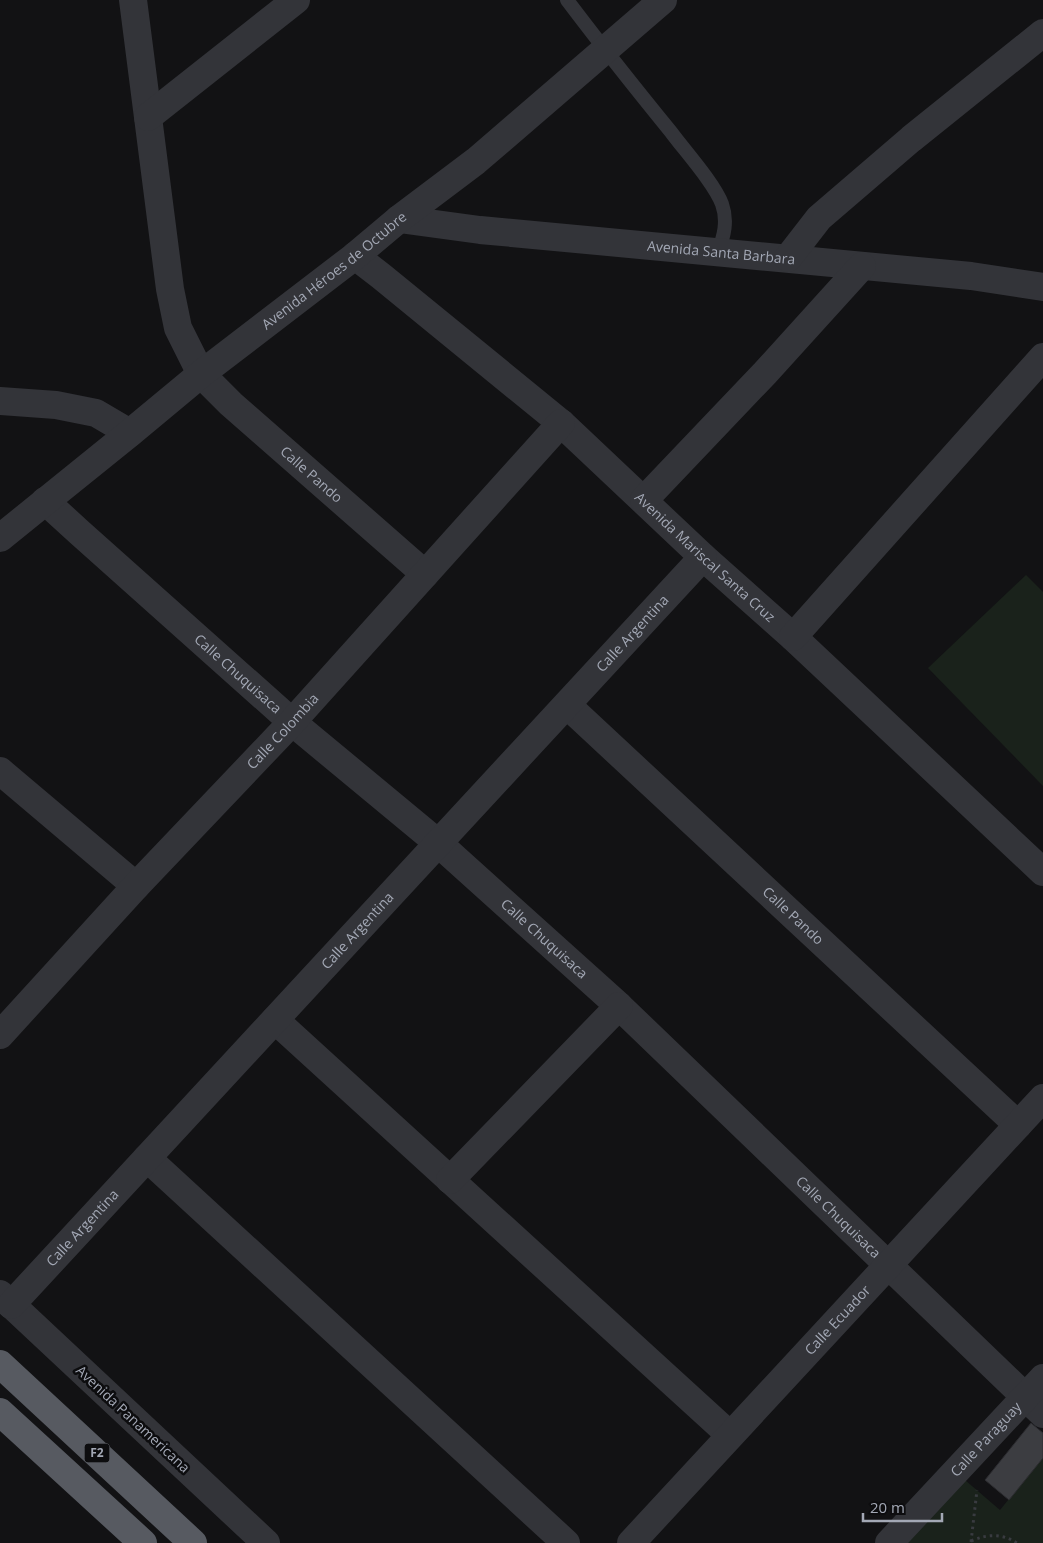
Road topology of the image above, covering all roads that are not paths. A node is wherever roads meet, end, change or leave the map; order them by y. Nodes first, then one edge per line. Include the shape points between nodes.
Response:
1 (133, 0) edge
2 (296, 0) edge
3 (567, 0) edge
4 (663, 0) edge
5 (1043, 33) edge
6 (605, 50) junction
7 (148, 117) junction
8 (399, 219) junction
9 (718, 252) junction
10 (355, 256) junction
11 (788, 258) junction
12 (862, 266) junction
13 (1043, 287) edge
14 (1043, 357) edge
15 (201, 374) junction
16 (0, 401) edge
17 (561, 424) junction
18 (130, 433) junction
19 (46, 500) junction
20 (644, 500) junction
21 (0, 538) edge
22 (703, 557) junction
23 (425, 574) junction
24 (793, 637) junction
25 (567, 705) junction
26 (292, 722) junction
27 (0, 771) edge
28 (438, 843) junction
29 (1043, 872) edge
30 (136, 886) junction
31 (619, 1006) junction
32 (275, 1020) junction
33 (0, 1034) edge
34 (1043, 1098) edge
35 (1018, 1125) junction
36 (147, 1158) junction
37 (450, 1180) junction
38 (888, 1264) junction
39 (6, 1299) edge
40 (0, 1364) edge
41 (1037, 1396) edge
42 (0, 1412) edge
43 (730, 1435) junction
44 (142, 1543) edge
45 (193, 1543) edge
46 (266, 1543) edge
47 (566, 1543) edge
48 (631, 1543) edge
49 (889, 1543) edge

1 - 7 street, Calle Pando
2 - 7 street
3 - 6 lane
4 - 6 street, Avenida Héroes de Octubre
5 - 11 street via 819,218
6 - 8 street, Avenida Héroes de Octubre via 476,161
6 - 9 lane via 718,196 725,227
7 - 15 street, Calle Pando via 176,320
8 - 9 street, Avenida Santa Barbara via 480,230
8 - 10 street, Avenida Héroes de Octubre
9 - 11 street, Avenida Santa Barbara
10 - 15 street, Avenida Héroes de Octubre
10 - 17 street, Avenida Mariscal Santa Cruz
11 - 12 street, Avenida Santa Barbara
12 - 13 street, Avenida Santa Barbara via 971,276
12 - 20 street
14 - 24 street
15 - 18 street, Avenida Héroes de Octubre
15 - 23 street, Calle Pando via 230,404
16 - 18 street via 56,405 96,414
17 - 20 street, Avenida Mariscal Santa Cruz
17 - 23 street, Calle Colombia
18 - 19 street, Avenida Héroes de Octubre
19 - 21 street, Avenida Héroes de Octubre
19 - 26 street, Calle Chuquisaca
20 - 22 street, Avenida Mariscal Santa Cruz
22 - 24 street, Avenida Mariscal Santa Cruz
22 - 25 street, Calle Argentina
23 - 26 street, Calle Colombia
24 - 29 street, Avenida Mariscal Santa Cruz
25 - 28 street, Calle Argentina
25 - 35 street, Calle Pando
26 - 28 street, Calle Chuquisaca
26 - 30 street, Calle Colombia
27 - 30 street
28 - 31 street, Calle Chuquisaca
28 - 32 street, Calle Argentina
30 - 33 street, Calle Colombia
31 - 37 street
31 - 38 street, Calle Chuquisaca
32 - 36 street, Calle Argentina
32 - 37 street
34 - 35 street, Calle Ecuador
35 - 38 street, Calle Ecuador
36 - 39 street, Calle Argentina
36 - 47 street
37 - 43 street
38 - 41 street, Calle Chuquisaca
38 - 43 street, Calle Ecuador
39 - 46 street, Avenida Panamericana
40 - 45 highway, F2
41 - 49 street, Calle Paraguay
42 - 44 highway, F2
43 - 48 street, Calle Ecuador

